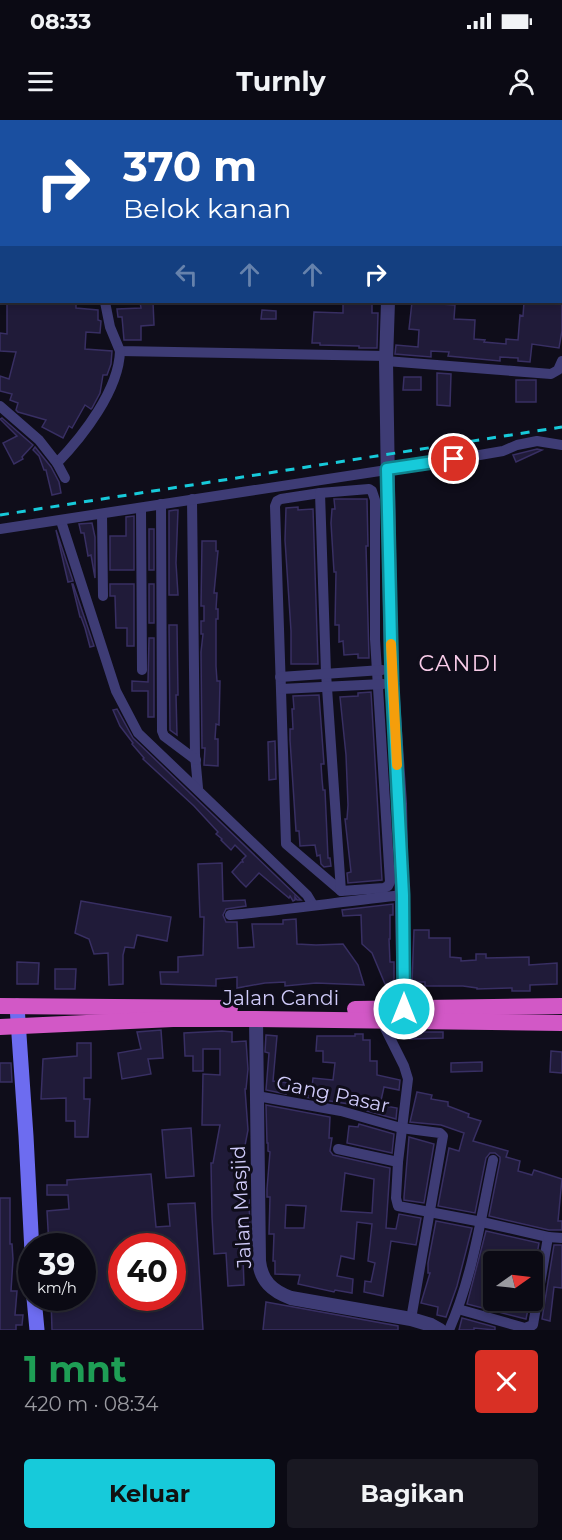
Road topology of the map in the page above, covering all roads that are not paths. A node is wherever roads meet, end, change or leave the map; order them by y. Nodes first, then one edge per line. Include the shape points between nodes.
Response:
1 (105, 303) edge
2 (388, 303) edge
3 (120, 351) junction
4 (386, 358) junction
5 (562, 361) edge
6 (0, 406) edge
7 (562, 445) edge
8 (60, 460) junction
9 (387, 469) junction
10 (65, 478) dead end
11 (320, 493) junction
12 (192, 499) junction
13 (161, 504) junction
14 (141, 508) junction
15 (102, 514) junction
16 (62, 521) junction
17 (0, 529) edge
18 (103, 596) dead end
19 (142, 670) dead end
20 (377, 670) junction
21 (326, 673) junction
22 (280, 677) junction
23 (387, 679) junction
24 (328, 687) junction
25 (281, 689) junction
26 (197, 763) junction
27 (198, 784) junction
28 (341, 891) junction
29 (403, 895) junction
30 (315, 905) junction
31 (230, 915) dead end
32 (8, 1006) edge
33 (562, 1006) edge
34 (404, 1009) junction
35 (256, 1019) junction
36 (381, 1020) junction
37 (562, 1023) edge
38 (18, 1026) junction
39 (0, 1027) edge
40 (257, 1096) junction
41 (400, 1128) junction
42 (338, 1149) dead end
43 (493, 1160) dead end
44 (398, 1162) junction
45 (430, 1211) junction
46 (482, 1222) junction
47 (31, 1233) edge
48 (562, 1234) edge
49 (548, 1237) junction
50 (458, 1310) junction
51 (35, 1311) edge
52 (411, 1319) junction
53 (37, 1330) edge
54 (440, 1330) edge
55 (449, 1330) edge

1 - 3 street
2 - 4 street
3 - 4 street
3 - 8 street via 117,372 105,401
4 - 5 street via 551,374
4 - 9 street
6 - 8 street
7 - 9 street via 537,441 503,451
8 - 10 street
9 - 12 street
9 - 23 street
11 - 20 street via 369,489 374,495
11 - 21 street
11 - 22 street via 275,504
12 - 13 street
12 - 26 street
13 - 14 street
13 - 26 street via 162,731
14 - 15 street
14 - 19 street
15 - 16 street
15 - 18 street
16 - 17 street
16 - 27 street via 123,706 138,733
20 - 21 street
20 - 23 street
21 - 22 street
21 - 24 street
22 - 25 street
23 - 24 street
23 - 28 street via 390,884 384,888
23 - 29 street
24 - 25 street
24 - 28 street
25 - 28 street via 286,844
26 - 27 street
27 - 30 street
29 - 30 street
29 - 34 street
30 - 31 street
32 - 34 highway, Jalan Candi
32 - 38 main road
33 - 34 highway, Jalan Candi
35 - 36 highway, Jalan Candi
35 - 38 highway, Jalan Candi
35 - 40 street, Jalan Masjid
36 - 37 highway, Jalan Candi
36 - 41 street via 406,1072
38 - 39 highway, Jalan Candi
38 - 47 main road
40 - 41 street, Gang Pasar via 341,1111
40 - 52 street, Jalan Masjid via 259,1261 266,1282 291,1298
41 - 44 street
41 - 45 street, Gang Pasar via 443,1136
42 - 44 street
43 - 46 street
44 - 45 street via 398,1206
45 - 46 street
45 - 52 street
46 - 49 street
46 - 50 street
48 - 49 street
49 - 50 street via 533,1325 525,1328
50 - 55 street
51 - 53 main road
52 - 54 street, Jalan Masjid

